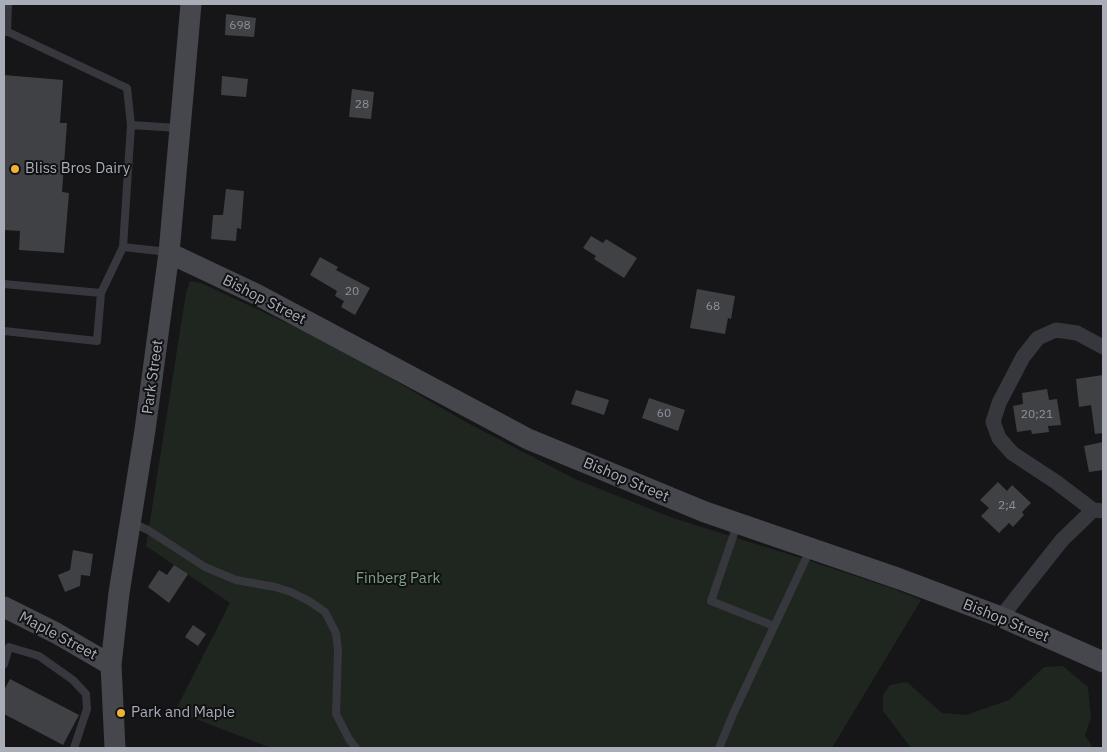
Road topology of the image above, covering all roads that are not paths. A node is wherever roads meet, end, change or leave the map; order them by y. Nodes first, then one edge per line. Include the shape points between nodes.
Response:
1 (8, 4) edge
2 (191, 4) edge
3 (5, 31) edge
4 (131, 125) junction
5 (180, 128) junction
6 (123, 247) junction
7 (170, 253) junction
8 (4, 284) edge
9 (101, 293) junction
10 (4, 331) edge
11 (1103, 347) edge
12 (1098, 510) edge
13 (130, 522) junction
14 (738, 523) junction
15 (811, 548) junction
16 (4, 607) edge
17 (1001, 617) junction
18 (774, 626) junction
19 (1103, 662) edge
20 (4, 664) edge
21 (111, 665) junction
22 (74, 748) edge
23 (115, 748) edge
24 (356, 748) edge
25 (719, 748) edge

1 - 3 lane
2 - 5 street, Park Street
3 - 4 lane via 127,88
4 - 5 lane
4 - 6 lane
5 - 7 street, Park Street
6 - 7 lane
6 - 9 lane
7 - 13 street, Park Street
7 - 14 street, Bishop Street via 256,294 528,439 657,494
8 - 9 lane
9 - 10 lane via 97,341
11 - 12 street via 1077,333 1056,330 1038,338 1023,357 992,422 998,438 1012,453
12 - 17 street via 1062,540
13 - 21 street, Park Street
13 - 24 lane via 205,567 236,580 291,592 325,612 336,633 338,651 336,714
14 - 15 street, Bishop Street
14 - 18 lane via 711,600
15 - 17 street, Bishop Street
15 - 18 lane
16 - 21 street, Maple Street
17 - 19 street, Bishop Street
18 - 25 lane
20 - 22 lane via 9,647 39,656 73,680 86,694 87,709
21 - 23 street, Park Street

